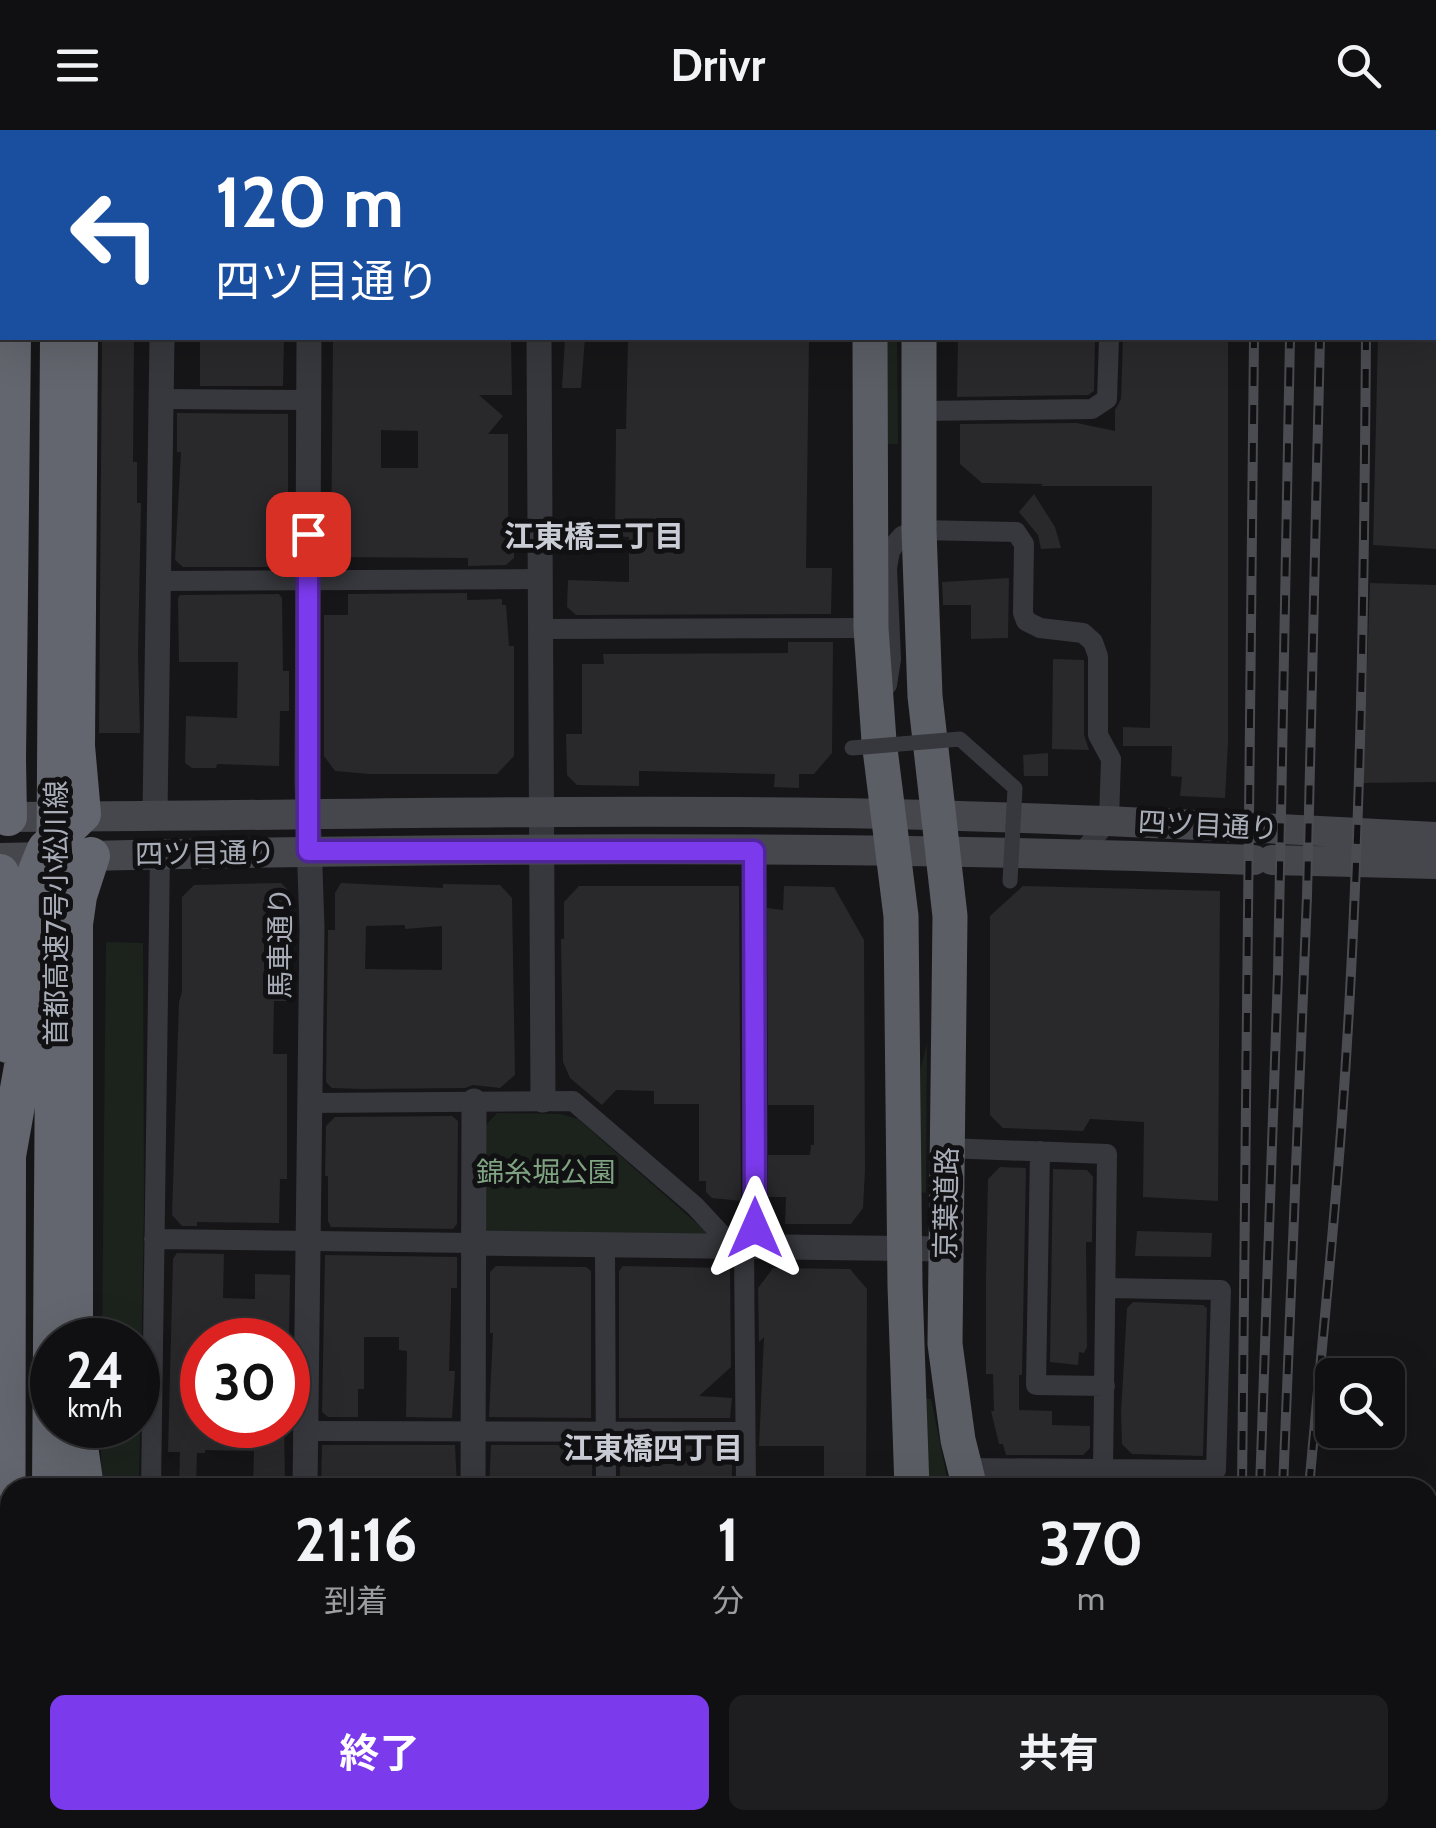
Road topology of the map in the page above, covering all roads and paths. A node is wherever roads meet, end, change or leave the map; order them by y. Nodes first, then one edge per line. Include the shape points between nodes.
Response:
1 (12, 340) edge
2 (34, 340) edge
3 (59, 340) edge
4 (79, 340) edge
5 (162, 340) edge
6 (308, 340) edge
7 (539, 340) edge
8 (870, 340) edge
9 (919, 340) edge
10 (1109, 340) edge
11 (161, 398) junction
12 (309, 400) junction
13 (919, 411) junction
14 (919, 530) junction
15 (541, 579) junction
16 (158, 581) junction
17 (307, 581) junction
18 (871, 628) junction
19 (541, 629) junction
20 (866, 745) junction
21 (4, 793) edge
22 (308, 813) junction
23 (542, 813) junction
24 (155, 814) junction
25 (889, 814) junction
26 (938, 815) junction
27 (1109, 820) junction
28 (1436, 836) edge
29 (72, 837) junction
30 (542, 850) junction
31 (308, 851) junction
32 (754, 851) junction
33 (894, 852) junction
34 (944, 852) junction
35 (160, 854) junction
36 (1081, 854) junction
37 (0, 858) edge
38 (1436, 864) edge
39 (0, 872) edge
40 (1010, 881) dead end
41 (543, 1100) junction
42 (474, 1101) junction
43 (311, 1103) junction
44 (947, 1148) junction
45 (1040, 1151) junction
46 (8, 1156) junction
47 (154, 1239) junction
48 (308, 1241) junction
49 (474, 1243) junction
50 (605, 1245) junction
51 (744, 1247) junction
52 (905, 1249) junction
53 (945, 1249) junction
54 (1107, 1288) junction
55 (74, 1318) edge
56 (307, 1318) edge
57 (1105, 1386) junction
58 (310, 1432) edge
59 (474, 1432) junction
60 (605, 1432) junction
61 (744, 1432) junction
62 (79, 1448) edge
63 (305, 1448) edge
64 (1103, 1469) junction
65 (7, 1478) edge
66 (26, 1478) edge
67 (51, 1478) edge
68 (84, 1478) edge
69 (151, 1478) edge
70 (304, 1478) edge
71 (474, 1478) edge
72 (606, 1478) edge
73 (746, 1478) edge
74 (912, 1478) edge
75 (968, 1478) edge

1 - 21 highway
2 - 66 highway, 首都高速7号小松川線
3 - 67 highway, 首都高速7号小松川線, bridge
4 - 29 highway
5 - 11 street
6 - 12 street, 馬車通り
7 - 15 street
8 - 18 highway
9 - 13 highway
10 - 13 street via 1107,400 1092,409
11 - 12 street
11 - 16 street
12 - 17 street, 馬車通り
13 - 14 highway
14 - 20 street via 902,536 890,551 891,659
14 - 26 highway, 京葉道路 via 925,696
14 - 27 street via 1016,532 1024,544 1026,622 1071,629 1093,642 1098,735 1110,758
15 - 17 street
15 - 19 street
16 - 17 street
16 - 24 street
17 - 22 street, 馬車通り
18 - 19 street
18 - 20 highway
19 - 23 street
20 - 25 highway, 京葉道路
20 - 40 street, bridge via 961,740 1015,788
21 - 29 main road, 四ツ目通り
22 - 23 main road, 四ツ目通り
22 - 24 main road, 四ツ目通り
22 - 31 street, 馬車通り
23 - 25 main road, 四ツ目通り
23 - 30 street
24 - 29 main road, 四ツ目通り
25 - 26 main road, 四ツ目通り
25 - 33 highway, 京葉道路
26 - 27 main road, 四ツ目通り
26 - 34 highway, 京葉道路
27 - 28 main road, 四ツ目通り
27 - 36 street
29 - 35 main road, 四ツ目通り
29 - 37 main road, 四ツ目通り
29 - 46 highway via 35,900 36,994
29 - 55 highway via 78,896
30 - 31 main road, 四ツ目通り
30 - 32 main road, 四ツ目通り
30 - 41 street
31 - 35 main road, 四ツ目通り
31 - 43 street, 馬車通り
32 - 33 main road, 四ツ目通り
32 - 51 street
33 - 34 main road, 四ツ目通り
33 - 52 highway, 京葉道路
34 - 36 main road, 四ツ目通り
34 - 44 highway, 京葉道路 via 950,916
35 - 47 street
36 - 38 main road, 四ツ目通り
39 - 46 highway via 9,927
41 - 42 street
41 - 51 street via 574,1101
42 - 43 street
42 - 49 street
43 - 48 street, 馬車通り
44 - 45 street
44 - 53 highway, 京葉道路
45 - 54 street via 1107,1154
45 - 57 street via 1036,1385
46 - 65 highway, bridge
47 - 48 street
47 - 69 street
48 - 49 street
48 - 56 street, 馬車通り
49 - 50 street
49 - 59 street
50 - 51 street
50 - 60 street
51 - 52 street
51 - 61 street
52 - 53 street
52 - 74 highway, 京葉道路
53 - 75 highway, 京葉道路 via 945,1344
54 - 57 street
54 - 64 street via 1221,1290 1216,1470
57 - 64 street
58 - 59 street
59 - 60 street
59 - 71 street
60 - 61 street
60 - 72 street
61 - 73 street
62 - 68 highway
63 - 70 street, 馬車通り
64 - 75 street

